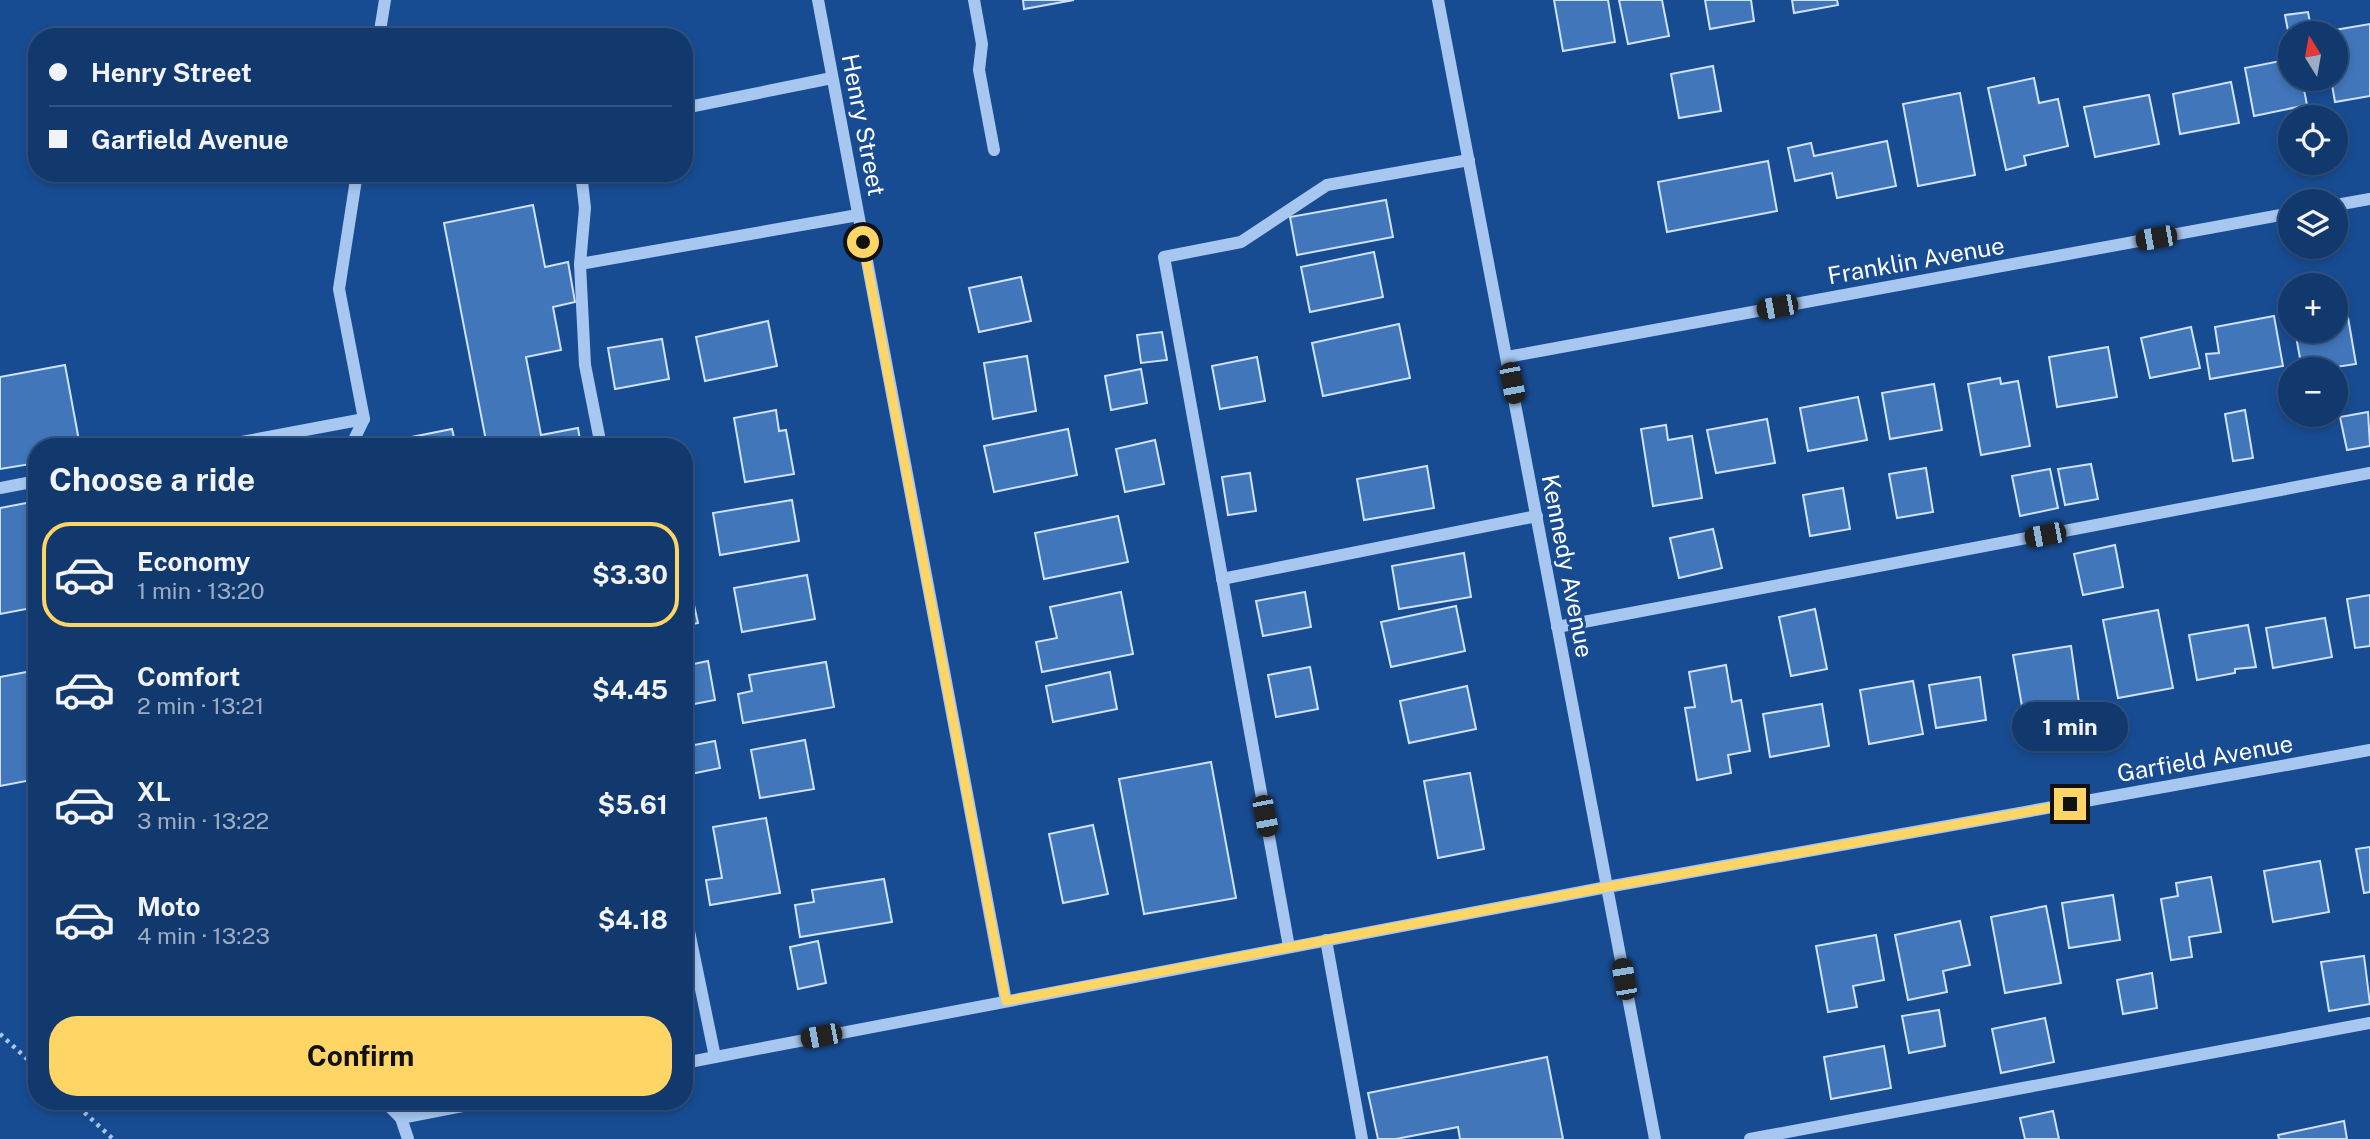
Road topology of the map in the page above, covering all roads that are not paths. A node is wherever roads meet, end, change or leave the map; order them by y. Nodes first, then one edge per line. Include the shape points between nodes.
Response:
1 (385, 0) edge
2 (818, 0) edge
3 (974, 0) edge
4 (1438, 0) edge
5 (380, 28) edge
6 (832, 78) junction
7 (693, 106) edge
8 (994, 150) dead end
9 (1469, 160) junction
10 (356, 182) edge
11 (582, 182) edge
12 (2370, 199) edge
13 (2348, 203) edge
14 (858, 215) junction
15 (2278, 216) edge
16 (580, 264) junction
17 (1507, 357) junction
18 (364, 419) junction
19 (262, 438) edge
20 (355, 438) edge
21 (599, 438) edge
22 (2370, 473) edge
23 (28, 483) edge
24 (0, 488) edge
25 (1537, 516) junction
26 (1222, 579) junction
27 (1558, 627) junction
28 (2370, 750) edge
29 (1607, 887) junction
30 (1326, 940) junction
31 (1289, 947) junction
32 (693, 950) edge
33 (1006, 1001) junction
34 (2370, 1024) edge
35 (715, 1056) junction
36 (693, 1061) edge
37 (393, 1110) edge
38 (442, 1110) edge
39 (401, 1118) junction
40 (408, 1139) edge
41 (1362, 1139) edge
42 (1655, 1139) edge
43 (1750, 1139) edge

1 - 5 street
2 - 6 street, Henry Street
3 - 8 street via 982,44 979,70
4 - 9 street, Kennedy Avenue
6 - 7 street
6 - 14 street, Henry Street
9 - 17 street, Kennedy Avenue
9 - 26 street via 1327,185 1241,242 1164,257
10 - 18 street via 339,289
11 - 16 street via 585,208
12 - 13 street
14 - 16 street
14 - 33 street, Henry Street
15 - 17 street, Franklin Avenue
16 - 21 street via 585,365
17 - 25 street, Kennedy Avenue
18 - 19 street
18 - 20 street
22 - 27 street
23 - 24 street
25 - 26 street
25 - 27 street, Kennedy Avenue
26 - 31 street
27 - 29 street, Kennedy Avenue
28 - 29 street, Garfield Avenue
29 - 30 street, Garfield Avenue
29 - 42 street, Kennedy Avenue
30 - 31 street, Garfield Avenue
30 - 41 street
31 - 33 street, Garfield Avenue
32 - 35 street
33 - 35 street, Garfield Avenue
34 - 43 street
35 - 36 street, Garfield Avenue
37 - 39 street
38 - 39 street
39 - 40 street

